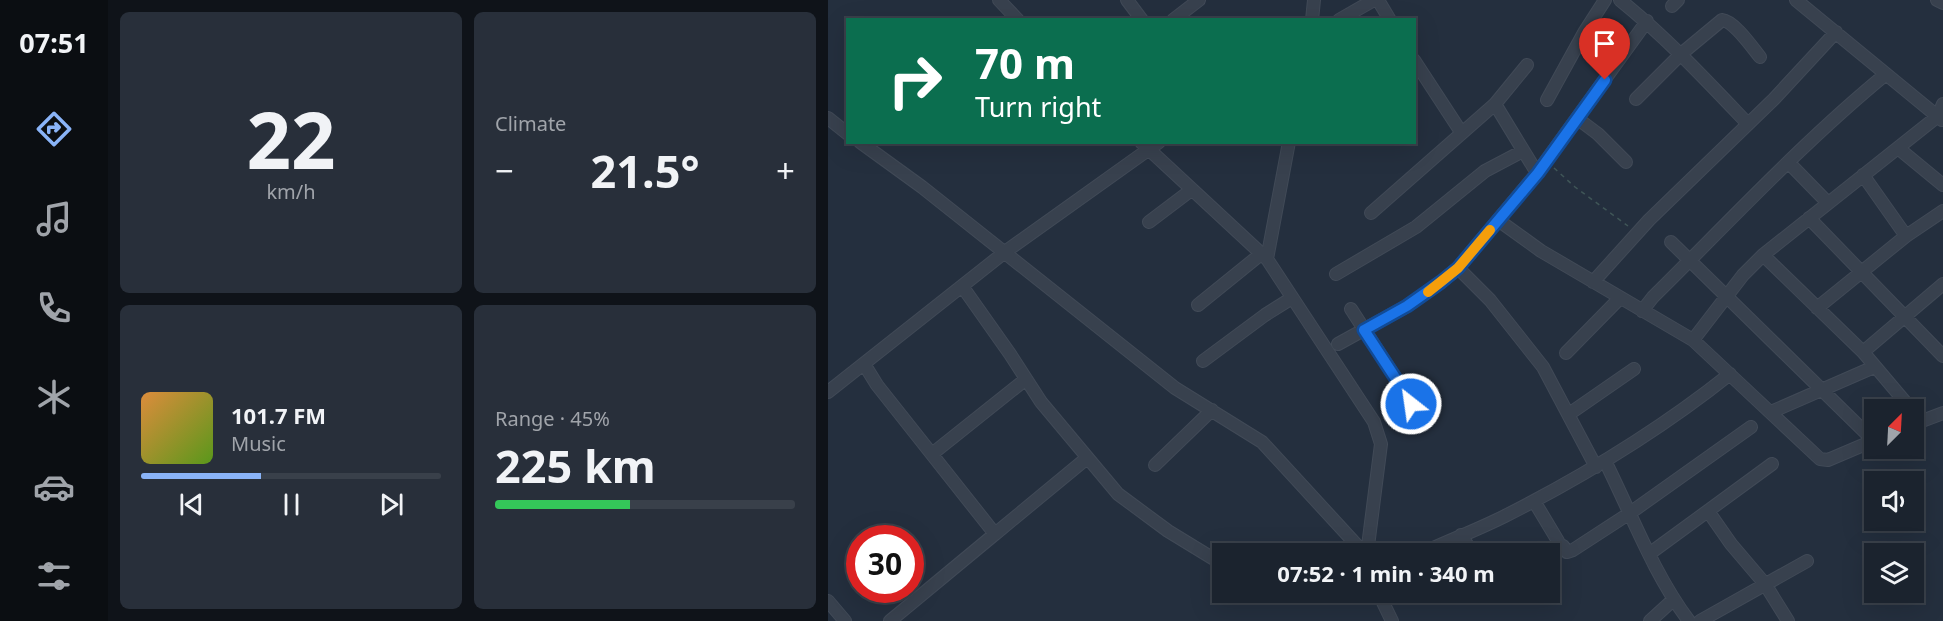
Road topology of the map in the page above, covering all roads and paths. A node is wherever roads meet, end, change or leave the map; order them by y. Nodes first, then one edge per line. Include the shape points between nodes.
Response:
1 (999, 0) edge
2 (1127, 0) edge
3 (1199, 0) edge
4 (1314, 0) edge
5 (1376, 0) edge
6 (1605, 0) edge
7 (1620, 0) edge
8 (1796, 0) edge
9 (1937, 0) edge
10 (1943, 3) edge
11 (1016, 18) edge
12 (1140, 18) edge
13 (1176, 18) edge
14 (1312, 18) edge
15 (1343, 18) edge
16 (1389, 18) edge
17 (1647, 21) junction
18 (1836, 32) junction
19 (1681, 54) junction
20 (1760, 57) dead end
21 (1416, 63) edge
22 (1527, 65) dead end
23 (1886, 74) junction
24 (1636, 99) dead end
25 (1547, 100) dead end
26 (1495, 104) junction
27 (1943, 104) edge
28 (828, 118) edge
29 (1940, 118) edge
30 (1578, 119) junction
31 (1748, 124) junction
32 (846, 132) edge
33 (1461, 132) junction
34 (863, 144) edge
35 (1289, 144) edge
36 (1145, 146) edge
37 (1899, 148) junction
38 (1523, 151) junction
39 (1546, 161) junction
40 (1626, 162) dead end
41 (1788, 162) junction
42 (1538, 173) junction
43 (1863, 176) junction
44 (1943, 185) edge
45 (1191, 191) junction
46 (1828, 203) junction
47 (1943, 211) edge
48 (1371, 213) dead end
49 (1809, 218) junction
50 (1498, 220) junction
51 (1149, 222) dead end
52 (1636, 234) junction
53 (1906, 236) junction
54 (1671, 242) dead end
55 (1005, 252) junction
56 (1763, 255) junction
57 (1264, 257) junction
58 (1689, 261) junction
59 (1458, 268) junction
60 (1861, 273) junction
61 (1336, 274) dead end
62 (1593, 282) junction
63 (1943, 284) edge
64 (962, 286) junction
65 (1728, 296) junction
66 (1292, 298) junction
67 (1620, 298) junction
68 (1198, 305) dead end
69 (1817, 308) junction
70 (1351, 309) dead end
71 (1642, 311) junction
72 (1904, 317) junction
73 (1364, 330) junction
74 (1693, 340) junction
75 (1338, 344) dead end
76 (1863, 352) junction
77 (1566, 353) dead end
78 (1943, 356) edge
79 (1203, 361) dead end
80 (864, 364) junction
81 (1874, 367) junction
82 (1634, 369) dead end
83 (1730, 374) junction
84 (1026, 379) junction
85 (1823, 390) junction
86 (828, 392) edge
87 (1901, 399) edge
88 (1411, 404) dead end
89 (1212, 410) junction
90 (1771, 412) junction
91 (1943, 413) edge
92 (1569, 414) junction
93 (1924, 415) edge
94 (1752, 428) dead end
95 (1864, 430) edge
96 (1864, 444) edge
97 (932, 454) junction
98 (1087, 458) junction
99 (1600, 464) junction
100 (1772, 464) dead end
101 (1155, 465) dead end
102 (1534, 501) junction
103 (1708, 511) junction
104 (1630, 513) junction
105 (995, 534) junction
106 (1461, 535) junction
107 (1356, 543) edge
108 (1368, 543) edge
109 (1444, 543) edge
110 (1466, 543) edge
111 (1557, 543) edge
112 (1560, 545) edge
113 (1649, 554) junction
114 (1212, 558) edge
115 (1807, 561) dead end
116 (1766, 584) junction
117 (1673, 600) junction
118 (828, 601) edge
119 (1383, 603) edge
120 (845, 621) edge
121 (890, 621) edge
122 (1392, 621) edge
123 (1650, 621) edge
124 (1689, 621) edge
125 (1700, 621) edge
126 (1788, 621) edge

1 - 11 street
2 - 12 street
3 - 13 street
4 - 14 street
5 - 15 street
5 - 16 street
6 - 25 street
7 - 17 street
8 - 18 street
9 - 10 street
17 - 19 street
17 - 30 street
18 - 23 street
18 - 31 street
19 - 20 street via 1726,20
19 - 24 street
19 - 31 street
21 - 33 street
22 - 26 street
23 - 29 street
23 - 41 street
26 - 33 street
26 - 38 street
27 - 29 street
28 - 32 street
29 - 37 street
30 - 39 street
30 - 40 street
31 - 52 street
33 - 48 street
34 - 55 street
35 - 57 street
36 - 45 street
36 - 55 street
37 - 43 street
37 - 44 street
38 - 42 street
38 - 61 street via 1485,171 1416,227
39 - 42 street
39 - 52 path
41 - 46 street
41 - 58 street
42 - 50 street
43 - 46 street
43 - 53 street
45 - 51 street
45 - 57 street
46 - 49 street
47 - 53 street
49 - 56 street
49 - 60 street
50 - 59 street
50 - 62 street
52 - 62 street
53 - 60 street
54 - 58 street
55 - 64 street
55 - 89 street via 1175,388
56 - 65 street
56 - 69 street
57 - 66 street
57 - 68 street
58 - 65 street
58 - 71 street
59 - 73 street via 1407,306
59 - 92 street via 1526,344
60 - 69 street
60 - 72 street
62 - 67 street
63 - 72 street
64 - 80 street
64 - 84 street
65 - 74 street
65 - 85 street
66 - 79 street
66 - 108 street via 1374,422 1381,444
67 - 71 street
67 - 77 street
69 - 76 street
70 - 73 street
71 - 74 street
72 - 76 street
72 - 78 street
73 - 75 street
73 - 88 street
74 - 83 street
76 - 81 street
80 - 86 street
80 - 97 street
81 - 85 street
81 - 87 street
82 - 92 street
83 - 90 street
83 - 99 street
84 - 97 street
84 - 98 street
85 - 90 street
85 - 95 street
89 - 101 street
89 - 107 street via 1262,442
90 - 96 street via 1824,460
91 - 93 street
92 - 99 street
94 - 104 street
97 - 105 street
98 - 105 street
98 - 114 street via 1118,494
99 - 102 street
99 - 104 street
100 - 103 street
102 - 106 street
102 - 111 street
103 - 113 street
103 - 116 street
104 - 112 street via 1569,552
104 - 113 street
105 - 121 street
106 - 109 street
106 - 110 street
113 - 117 street
115 - 116 street
116 - 125 street
116 - 126 street
117 - 123 street
117 - 124 street
118 - 120 street
119 - 122 street

